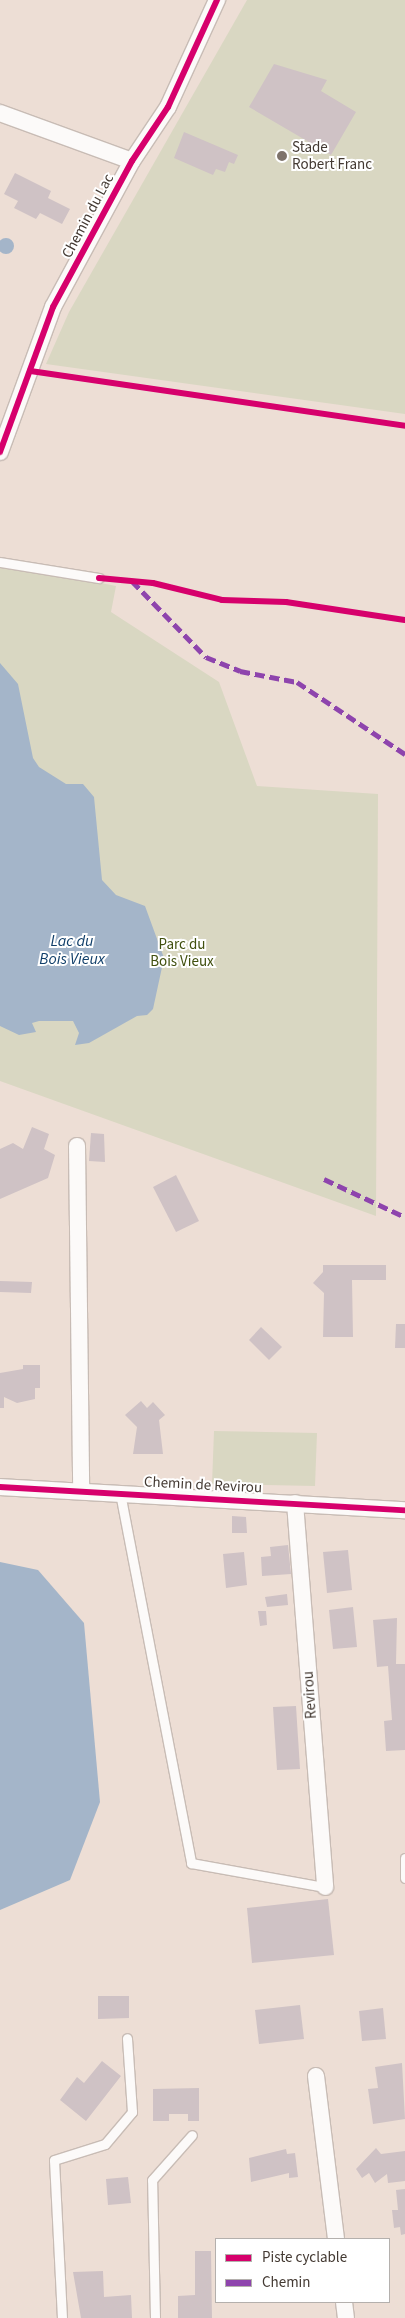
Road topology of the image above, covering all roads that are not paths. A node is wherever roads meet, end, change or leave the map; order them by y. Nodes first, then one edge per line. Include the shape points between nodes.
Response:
1 (217, 0) edge
2 (0, 113) edge
3 (132, 161) junction
4 (0, 452) edge
5 (0, 562) edge
6 (99, 578) dead end
7 (77, 1146) dead end
8 (0, 1487) edge
9 (81, 1490) junction
10 (120, 1493) junction
11 (295, 1503) junction
12 (405, 1510) edge
13 (405, 1858) edge
14 (405, 1878) edge
15 (324, 1887) joint
16 (127, 2038) dead end
17 (316, 2076) dead end
18 (192, 2134) dead end
19 (336, 2238) edge
20 (344, 2303) edge
21 (62, 2318) edge
22 (155, 2318) edge
23 (346, 2318) edge

1 - 3 street, Chemin du Lac via 168,107
2 - 3 street
3 - 4 street, Chemin du Lac via 53,307
5 - 6 lane
7 - 9 street
8 - 9 street, Chemin de Revirou
9 - 10 street, Chemin de Revirou
10 - 11 street, Chemin de Revirou
10 - 15 lane via 191,1863
11 - 12 street, Chemin de Revirou
11 - 15 street, Revirou
13 - 14 lane
16 - 21 lane via 132,2112 105,2144 54,2160
17 - 19 street
18 - 22 lane via 152,2180
20 - 23 street

